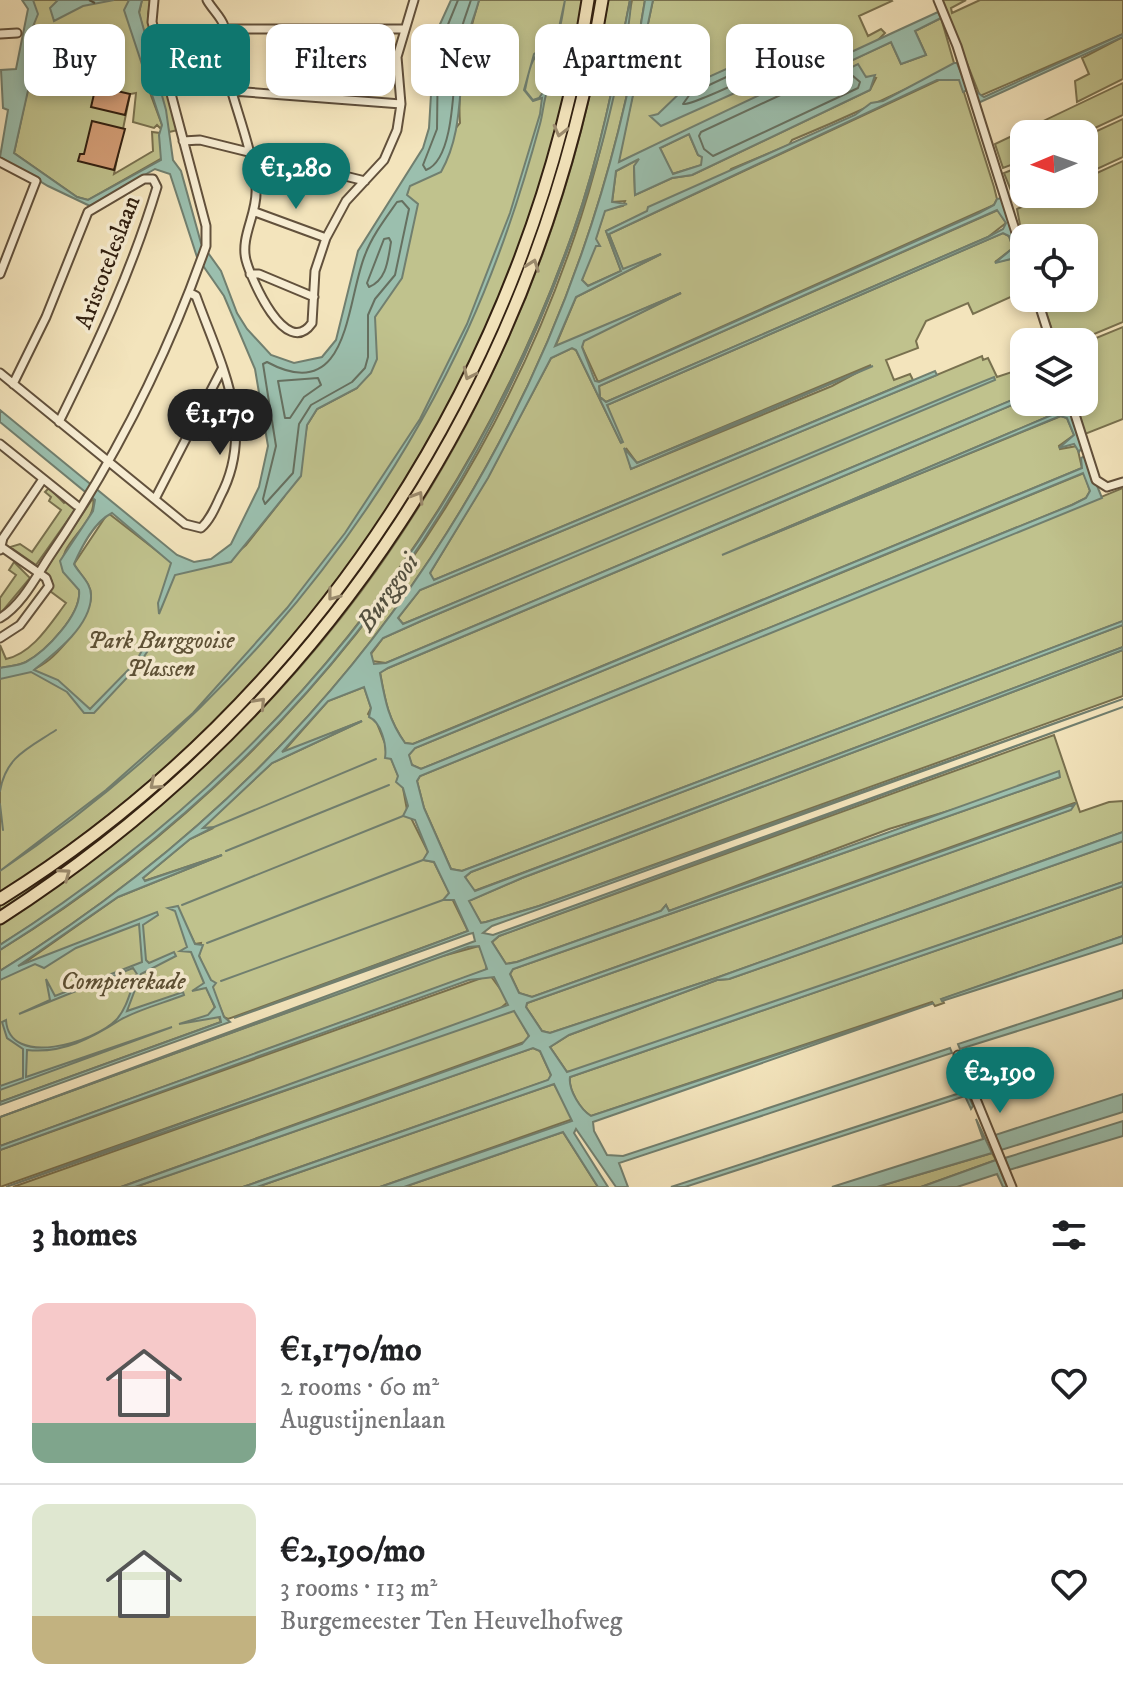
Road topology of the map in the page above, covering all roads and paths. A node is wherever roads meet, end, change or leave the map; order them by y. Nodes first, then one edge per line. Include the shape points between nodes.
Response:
1 (154, 0) edge
2 (207, 0) edge
3 (414, 0) edge
4 (588, 0) edge
5 (602, 0) edge
6 (940, 3) edge
7 (222, 24) edge
8 (250, 29) edge
9 (405, 29) junction
10 (17, 33) dead end
11 (0, 34) edge
12 (250, 92) edge
13 (233, 96) edge
14 (401, 104) junction
15 (183, 141) junction
16 (248, 151) junction
17 (0, 162) edge
18 (365, 181) junction
19 (255, 212) junction
20 (1013, 224) edge
21 (326, 238) junction
22 (0, 274) edge
23 (250, 274) junction
24 (190, 293) junction
25 (314, 297) junction
26 (222, 369) junction
27 (0, 373) edge
28 (13, 384) junction
29 (1075, 416) edge
30 (59, 422) junction
31 (0, 444) edge
32 (110, 461) junction
33 (43, 479) junction
34 (1123, 482) edge
35 (155, 499) junction
36 (76, 505) dead end
37 (2, 535) edge
38 (1, 549) edge
39 (39, 572) junction
40 (0, 618) edge
41 (0, 638) edge
42 (0, 899) edge
43 (0, 918) edge
44 (958, 1055) dead end
45 (1012, 1187) edge

1 - 15 street via 150,13
2 - 7 street
3 - 9 street
4 -> 42 highway via 561,129 530,231 466,381 392,511 303,632 209,735 92,836
43 -> 5 highway via 101,848 219,745 315,641 402,522 462,421 529,277 585,91
6 - 20 street
8 - 9 street
9 - 14 street via 397,64
10 - 11 street
12 - 14 street
13 - 16 street
14 - 18 street via 392,144
15 - 16 street
15 - 24 street via 206,226 206,246
16 - 18 street
16 - 19 street
17 - 22 street via 36,181
18 - 21 street via 346,201
19 - 21 street
19 - 23 street via 244,245
21 - 25 street via 315,271
23 - 25 street
23 - 25 street via 288,331 309,327
24 - 26 street via 196,296
24 - 32 street via 155,376
26 - 35 street
26 - 35 street via 238,433 229,481 201,528 185,524
27 - 28 street
28 - 30 street
28 - 30 street, Aristoteleslaan via 88,212 144,179 153,179 157,187 128,273
29 - 34 street via 1096,480 1107,487
30 - 32 street
31 - 33 street
32 - 35 street
32 - 39 street
33 - 36 street
33 - 37 street
37 - 38 street
38 - 39 street
39 - 40 street
39 - 41 street via 49,582 48,589 20,625
44 - 45 street

